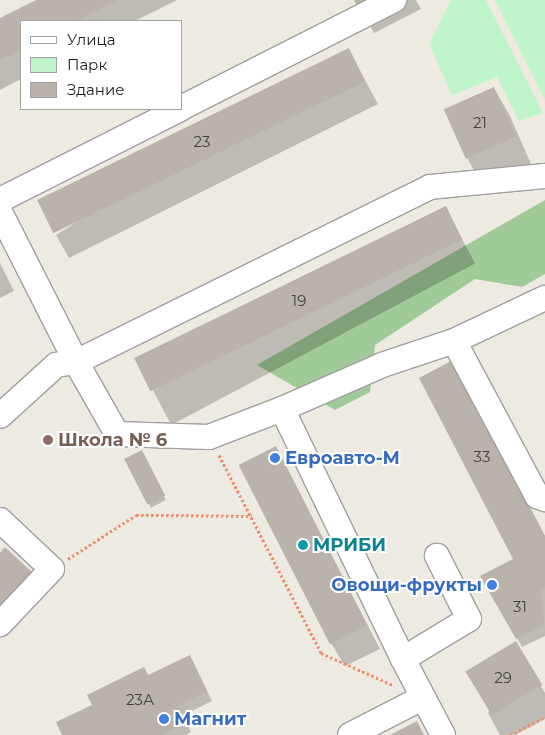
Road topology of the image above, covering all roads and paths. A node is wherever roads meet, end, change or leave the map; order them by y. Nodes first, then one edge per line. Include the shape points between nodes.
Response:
1 (394, 0) edge
2 (182, 107) edge
3 (176, 110) edge
4 (545, 176) edge
5 (0, 200) edge
6 (0, 212) edge
7 (545, 298) edge
8 (454, 341) junction
9 (76, 362) junction
10 (282, 409) junction
11 (0, 416) edge
12 (209, 437) junction
13 (545, 499) edge
14 (252, 516) junction
15 (0, 520) edge
16 (437, 556) dead end
17 (52, 569) junction
18 (0, 624) edge
19 (403, 660) junction
20 (422, 698) junction
21 (545, 717) edge
22 (350, 735) edge
23 (443, 735) edge
24 (510, 735) edge

1 - 2 lane
3 - 5 lane
4 - 9 lane via 430,186
6 - 9 lane
7 - 8 lane
8 - 10 lane via 382,365
8 - 13 lane via 537,496
9 - 11 lane via 56,365
9 - 12 lane via 118,434
10 - 12 lane
10 - 19 lane
12 - 14 path
14 - 17 path via 136,515
14 - 20 path via 321,653
15 - 17 lane
16 - 19 lane via 469,619
17 - 18 lane
19 - 20 lane
20 - 22 lane
20 - 23 lane
21 - 24 path

